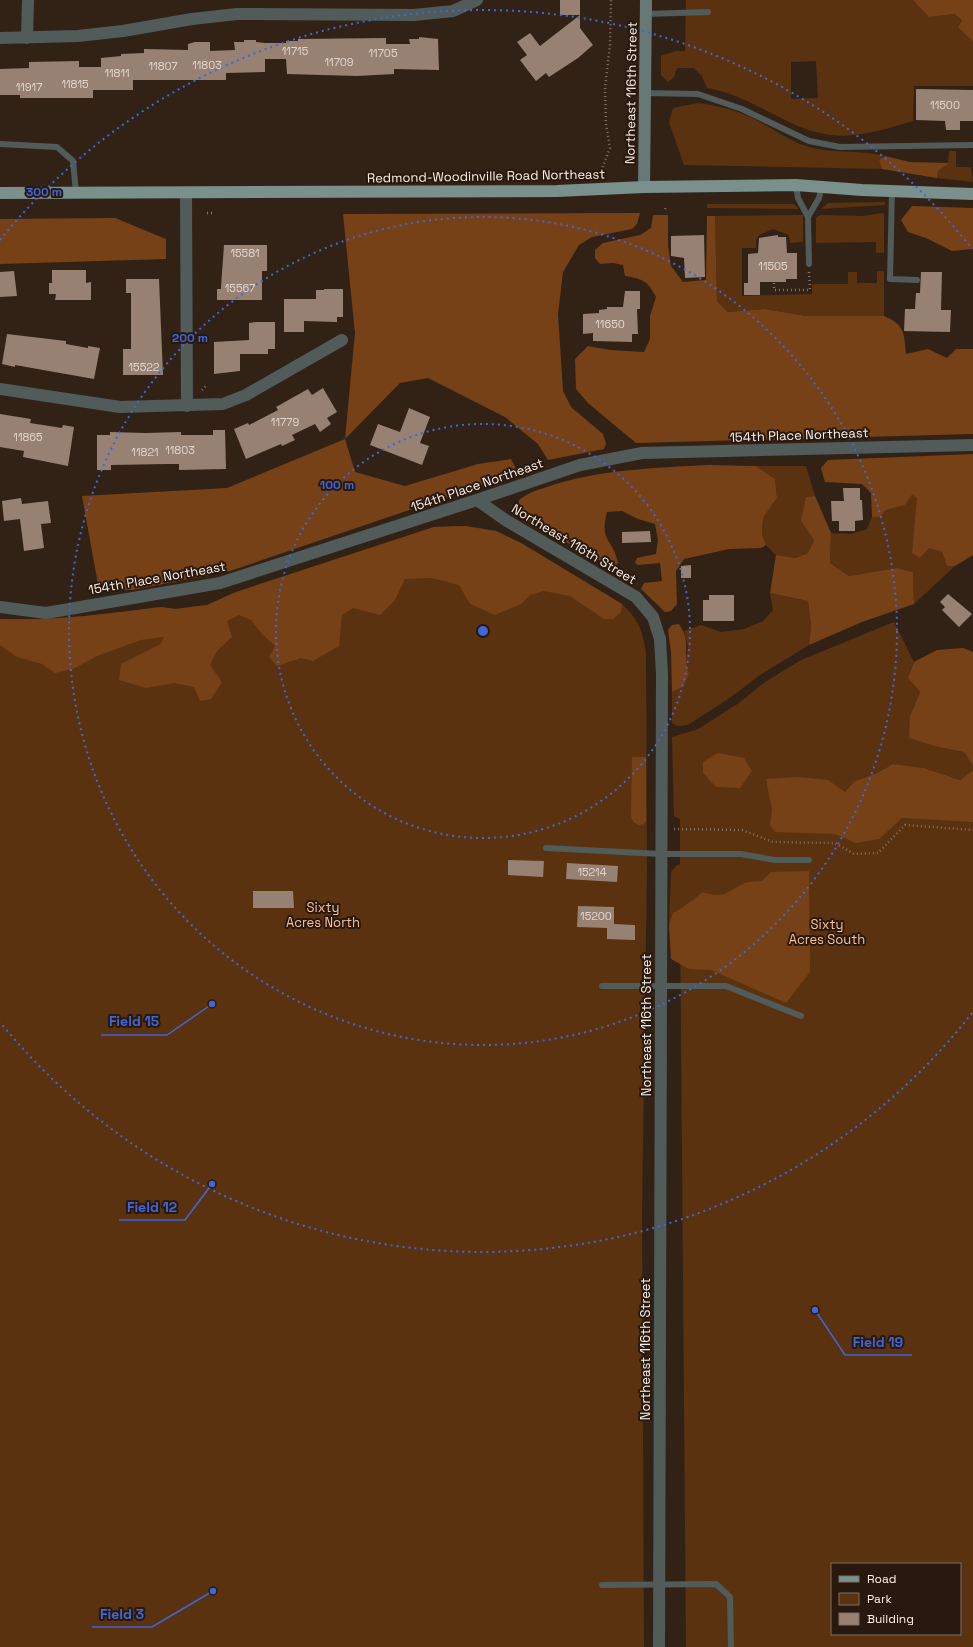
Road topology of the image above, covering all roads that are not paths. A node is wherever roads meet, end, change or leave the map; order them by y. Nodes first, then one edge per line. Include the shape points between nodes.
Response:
1 (28, 0) edge
2 (477, 0) edge
3 (646, 0) edge
4 (708, 12) dead end
5 (646, 14) junction
6 (0, 38) edge
7 (27, 38) junction
8 (645, 93) junction
9 (0, 144) edge
10 (973, 145) edge
11 (796, 185) junction
12 (822, 186) junction
13 (644, 187) junction
14 (892, 191) junction
15 (186, 192) junction
16 (0, 193) edge
17 (76, 193) junction
18 (973, 194) edge
19 (808, 217) junction
20 (809, 264) road end
21 (917, 280) dead end
22 (342, 340) dead end
23 (0, 389) edge
24 (187, 406) junction
25 (973, 445) edge
26 (477, 500) junction
27 (0, 607) edge
28 (546, 848) dead end
29 (661, 854) junction
30 (809, 860) dead end
31 (660, 985) junction
32 (602, 986) dead end
33 (801, 1016) dead end
34 (659, 1584) junction
35 (602, 1585) dead end
36 (660, 1647) edge
37 (731, 1647) edge

1 - 7 street
2 - 7 street via 453,11 414,15 237,14 116,32
3 - 5 street, Northeast 116th Street
4 - 5 lane
5 - 8 street, Northeast 116th Street
6 - 7 street
8 - 10 lane via 698,94 742,109 809,141 840,147
8 - 13 street, Northeast 116th Street
9 - 17 lane via 57,147 73,161
11 - 12 main road, Redmond-Woodinville Road Northeast
11 - 13 main road, Redmond-Woodinville Road Northeast
11 - 19 lane via 798,198
12 - 14 main road, Redmond-Woodinville Road Northeast
12 - 19 lane via 819,198
13 - 15 main road, Redmond-Woodinville Road Northeast via 558,190
14 - 18 main road, Redmond-Woodinville Road Northeast
14 - 21 lane via 890,279
15 - 17 main road, Redmond-Woodinville Road Northeast
15 - 24 street
16 - 17 main road, Redmond-Woodinville Road Northeast
19 - 20 lane
22 - 24 street via 246,394 223,404
23 - 24 street via 120,407
25 - 26 street, 154th Place Northeast via 642,453 580,465
26 - 27 street, 154th Place Northeast via 220,583 46,613
26 - 29 street, Northeast 116th Street via 507,521 636,597 653,617 660,638 662,674
28 - 29 lane
29 - 30 lane via 741,854 775,860
29 - 31 street, Northeast 116th Street
31 - 32 lane
31 - 33 lane via 726,986
31 - 34 street, Northeast 116th Street
34 - 35 lane
34 - 36 street, Northeast 116th Street
34 - 37 lane via 716,1584 730,1597

